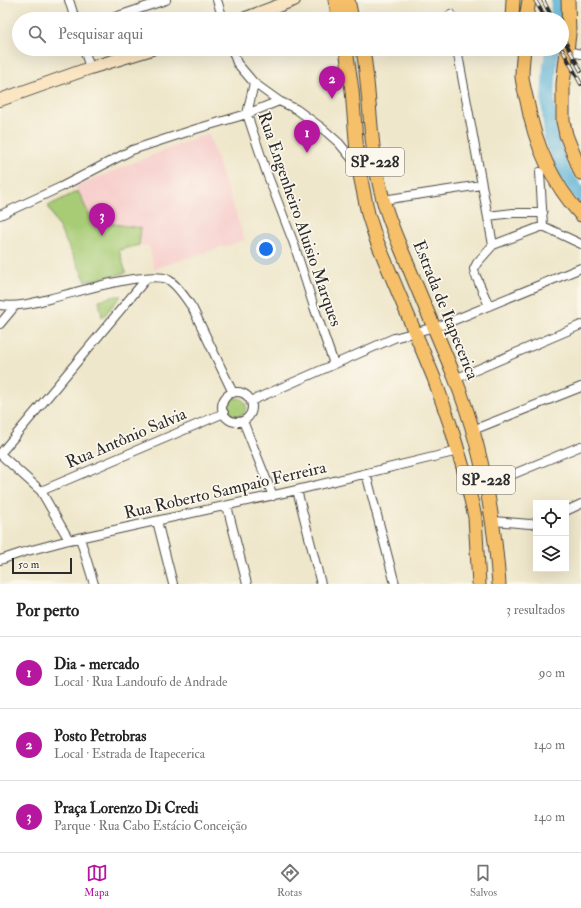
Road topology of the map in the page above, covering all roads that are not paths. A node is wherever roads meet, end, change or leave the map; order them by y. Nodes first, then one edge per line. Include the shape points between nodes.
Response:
1 (68, 0) edge
2 (166, 0) edge
3 (217, 0) edge
4 (294, 0) edge
5 (335, 0) edge
6 (348, 0) edge
7 (355, 0) edge
8 (529, 0) edge
9 (568, 0) edge
10 (72, 12) edge
11 (130, 12) edge
12 (221, 12) edge
13 (262, 12) edge
14 (338, 12) edge
15 (351, 12) edge
16 (357, 12) edge
17 (527, 12) edge
18 (568, 12) edge
19 (569, 51) edge
20 (581, 54) edge
21 (86, 56) edge
22 (129, 56) edge
23 (234, 56) edge
24 (347, 56) edge
25 (361, 56) edge
26 (364, 56) edge
27 (458, 56) edge
28 (517, 56) edge
29 (524, 56) edge
30 (566, 56) edge
31 (90, 68) junction
32 (367, 73) junction
33 (522, 77) junction
34 (254, 83) junction
35 (0, 100) edge
36 (279, 100) junction
37 (246, 114) junction
38 (356, 139) junction
39 (339, 143) junction
40 (358, 165) junction
41 (540, 172) dead end
42 (581, 173) edge
43 (481, 185) junction
44 (383, 200) junction
45 (543, 213) junction
46 (0, 215) edge
47 (581, 215) edge
48 (488, 216) junction
49 (543, 226) junction
50 (581, 244) edge
51 (493, 245) junction
52 (581, 268) edge
53 (147, 278) junction
54 (122, 280) junction
55 (130, 298) junction
56 (0, 305) edge
57 (15, 306) junction
58 (489, 306) junction
59 (0, 324) edge
60 (581, 325) edge
61 (433, 328) junction
62 (415, 332) junction
63 (334, 364) junction
64 (455, 379) junction
65 (581, 387) edge
66 (233, 393) junction
67 (251, 401) junction
68 (224, 413) junction
69 (243, 421) junction
70 (473, 430) junction
71 (581, 446) edge
72 (458, 450) junction
73 (0, 454) edge
74 (366, 473) junction
75 (487, 485) junction
76 (297, 490) junction
77 (41, 491) junction
78 (273, 496) junction
79 (581, 504) edge
80 (227, 506) junction
81 (569, 510) edge
82 (156, 521) junction
83 (493, 521) junction
84 (533, 524) edge
85 (476, 537) junction
86 (80, 538) junction
87 (69, 540) junction
88 (0, 560) edge
89 (94, 584) edge
90 (173, 584) edge
91 (247, 584) edge
92 (321, 584) edge
93 (395, 584) edge
94 (479, 584) edge
95 (488, 584) edge
96 (499, 584) edge

1 - 10 street
2 - 11 street
3 - 12 street
4 - 13 street
5 - 14 main road
6 - 15 main road
7 - 16 main road
8 - 17 main road
9 - 18 main road
19 - 20 street
21 - 31 street
22 - 31 street
23 - 34 street via 237,63
24 - 38 main road, SP-228
25 - 32 main road
26 - 32 main road, Estrada de Itapecerica / SP-228
27 - 43 street
28 - 33 main road
29 - 33 main road
30 - 42 main road via 563,121
31 - 35 street
32 - 44 main road, Estrada de Itapecerica / SP-228 via 378,180
33 - 47 main road via 531,123 542,154 559,188
34 - 36 street
34 - 37 street, Rua Engenheiro Aluisio Marques
36 - 37 street
36 - 39 street via 306,115
37 - 46 street via 132,150
37 - 63 street, Rua Engenheiro Aluisio Marques via 294,244
38 - 39 street
38 - 40 main road, SP-228
39 - 40 street
40 - 62 main road, SP-228 via 376,239
41 - 45 street
43 - 44 street
43 - 48 street
44 - 61 main road, Estrada de Itapecerica / SP-228
45 - 48 street
45 - 49 street
48 - 51 street
49 - 50 street
49 - 51 street
51 - 58 street via 474,268
52 - 58 street
53 - 54 street
53 - 55 street
53 - 66 street via 167,279 186,298
54 - 55 street via 132,285
54 - 57 street
55 - 73 street
56 - 57 street
57 - 59 street
58 - 61 street
60 - 64 street
61 - 62 street
61 - 64 main road, Estrada de Itapecerica / SP-228
62 - 63 street via 394,338
62 - 72 main road, SP-228 via 434,378
63 - 67 street
64 - 70 main road, Estrada de Itapecerica / SP-228
65 - 70 street
66 - 67 street via 243,393
66 - 68 street via 227,396 223,403
67 - 69 street via 251,414
68 - 69 street via 232,421
68 - 77 street, Rua Antônio Salvia
69 - 78 street
70 - 75 main road, Estrada de Itapecerica / SP-228
71 - 75 street
72 - 74 street, Rua Roberto Sampaio Ferreira
72 - 85 main road, SP-228 via 474,517
73 - 77 street
74 - 76 street, Rua Roberto Sampaio Ferreira
74 - 93 street
75 - 83 main road, Estrada de Itapecerica / SP-228
76 - 78 street, Rua Roberto Sampaio Ferreira
76 - 92 street
77 - 87 street
78 - 80 street, Rua Roberto Sampaio Ferreira
79 - 81 street
80 - 82 street, Rua Roberto Sampaio Ferreira
80 - 91 street
82 - 86 street, Rua Roberto Sampaio Ferreira
82 - 90 street
83 - 84 street
83 - 96 main road, Estrada de Itapecerica / SP-228
85 - 94 main road, SP-228
85 - 95 main road via 484,559
86 - 87 street, Rua Roberto Sampaio Ferreira
86 - 89 street
87 - 88 street, Rua Roberto Sampaio Ferreira

